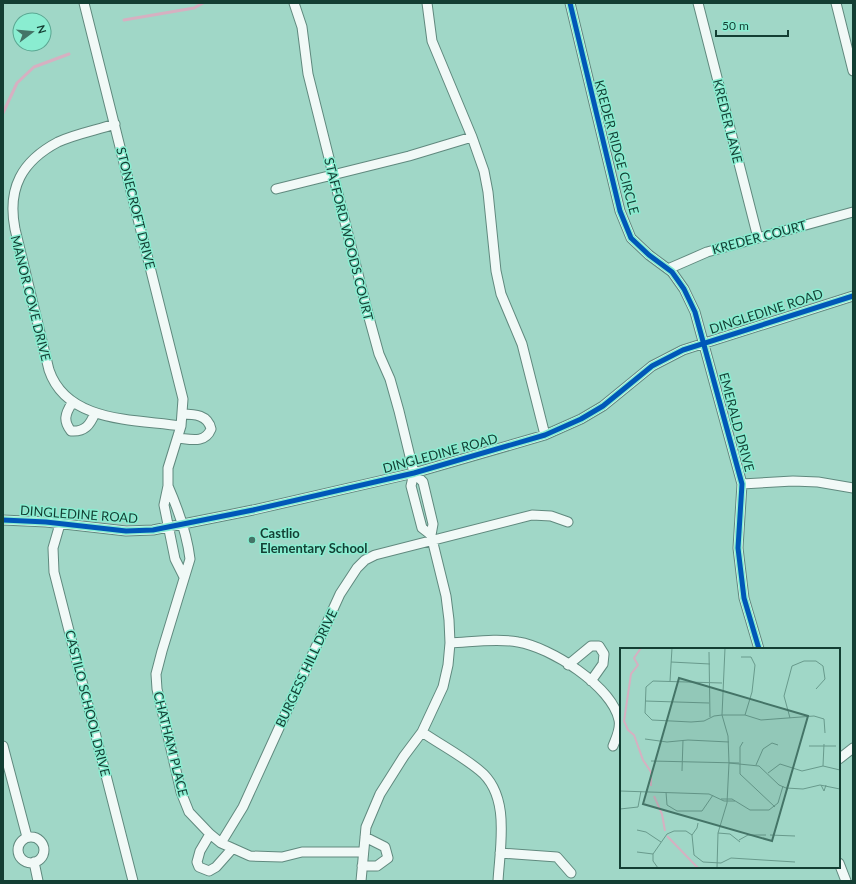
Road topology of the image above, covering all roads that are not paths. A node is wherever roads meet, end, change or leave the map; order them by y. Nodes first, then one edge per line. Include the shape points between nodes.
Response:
1 (84, 3) edge
2 (294, 3) edge
3 (427, 3) edge
4 (570, 3) edge
5 (698, 3) edge
6 (836, 3) edge
7 (853, 71) edge
8 (115, 124) junction
9 (472, 137) junction
10 (332, 175) junction
11 (276, 189) dead end
12 (853, 212) edge
13 (758, 238) junction
14 (668, 269) junction
15 (853, 296) edge
16 (705, 342) junction
17 (72, 403) junction
18 (95, 413) junction
19 (182, 414) junction
20 (181, 426) junction
21 (545, 435) junction
22 (178, 438) junction
23 (414, 473) junction
24 (742, 484) junction
25 (168, 486) junction
26 (853, 488) edge
27 (3, 520) edge
28 (568, 522) dead end
29 (60, 524) junction
30 (183, 525) junction
31 (168, 528) junction
32 (432, 538) junction
33 (184, 577) junction
34 (450, 643) junction
35 (759, 648) edge
36 (568, 665) junction
37 (591, 681) junction
38 (422, 732) junction
39 (3, 746) edge
40 (613, 746) dead end
41 (853, 748) edge
42 (840, 758) edge
43 (210, 834) junction
44 (27, 837) junction
45 (365, 837) junction
46 (221, 843) junction
47 (232, 849) junction
48 (363, 852) junction
49 (500, 853) junction
50 (34, 862) junction
51 (362, 866) junction
52 (840, 866) edge
53 (571, 873) dead end
54 (38, 881) edge
55 (133, 881) edge
56 (361, 881) edge
57 (498, 881) edge
58 (846, 881) edge

1 - 8 street, STONECROFT DRIVE
2 - 10 street, STAFFORD WOODS COURT via 302,27 308,74
3 - 9 street via 432,41
4 - 14 street, KREDER RIDGE CIRCLE via 620,211 631,238
5 - 13 street, KREDER LANE
6 - 7 street
8 - 17 street, MANOR COVE DRIVE via 59,142 36,156 20,177 11,210 49,370 59,391
8 - 19 street, STONECROFT DRIVE via 183,399
9 - 10 street
9 - 21 street via 488,192 493,251 501,294 522,344
10 - 11 street
10 - 23 street, STAFFORD WOODS COURT via 377,347 399,411
12 - 13 street, KREDER COURT
13 - 14 street, KREDER COURT via 707,252
14 - 16 street, KREDER RIDGE CIRCLE via 684,289
15 - 16 street, DINGLEDINE ROAD
16 - 21 street, DINGLEDINE ROAD via 661,360 603,406
16 - 24 street, EMERALD DRIVE
17 - 18 street, MANOR COVE DRIVE
17 - 18 street via 65,415 71,431 79,432 86,429
18 - 20 street, MANOR COVE DRIVE
19 - 20 street, STONECROFT DRIVE
19 - 22 street via 203,417 210,423 211,429 205,438 199,440
20 - 22 street, STONECROFT DRIVE
21 - 23 street, DINGLEDINE ROAD
22 - 25 street, STONECROFT DRIVE via 168,468
23 - 30 street, DINGLEDINE ROAD
23 - 32 street, STAFFORD WOODS COURT via 411,486 422,528
24 - 26 street via 793,481
24 - 35 street, EMERALD DRIVE via 738,548 744,598
25 - 30 street, STONECROFT DRIVE
25 - 31 street, STONECROFT DRIVE via 164,505
27 - 29 street, DINGLEDINE ROAD
28 - 32 street, BURGESS HILL DRIVE via 551,516 532,515
29 - 31 street, DINGLEDINE ROAD via 126,531
29 - 55 street, CASTILO SCHOOL DRIVE via 53,548 54,572
30 - 31 street, DINGLEDINE ROAD
30 - 33 street, CHATHAM PLACE via 190,559
31 - 33 street via 175,559
32 - 34 street via 446,596
32 - 46 street, BURGESS HILL DRIVE via 375,555 364,560 356,568 340,594 243,807
33 - 43 street, CHATHAM PLACE via 156,674 157,689 181,792 189,812
34 - 36 street via 516,641 544,651
34 - 38 street via 443,687
36 - 37 street
36 - 37 street via 591,646 599,646 604,654 602,664
37 - 40 street via 601,689 615,709 619,728
38 - 45 street via 380,794 366,827
38 - 49 street via 480,770 491,784 498,799 500,812
39 - 44 street
41 - 42 street
43 - 46 street, CHATHAM PLACE
43 - 47 street via 200,851 197,862 199,867 208,871 216,867
44 - 50 street via 36,838 43,848 42,856
44 - 50 street via 18,845 18,854 23,861
45 - 48 street
45 - 51 street via 385,846 388,858 377,866
46 - 47 street, CHATHAM PLACE
47 - 48 street, CHATHAM PLACE via 250,856 266,857 282,857 302,852
48 - 51 street
49 - 53 street via 557,857
49 - 57 street
50 - 54 street
51 - 56 street
52 - 58 street

